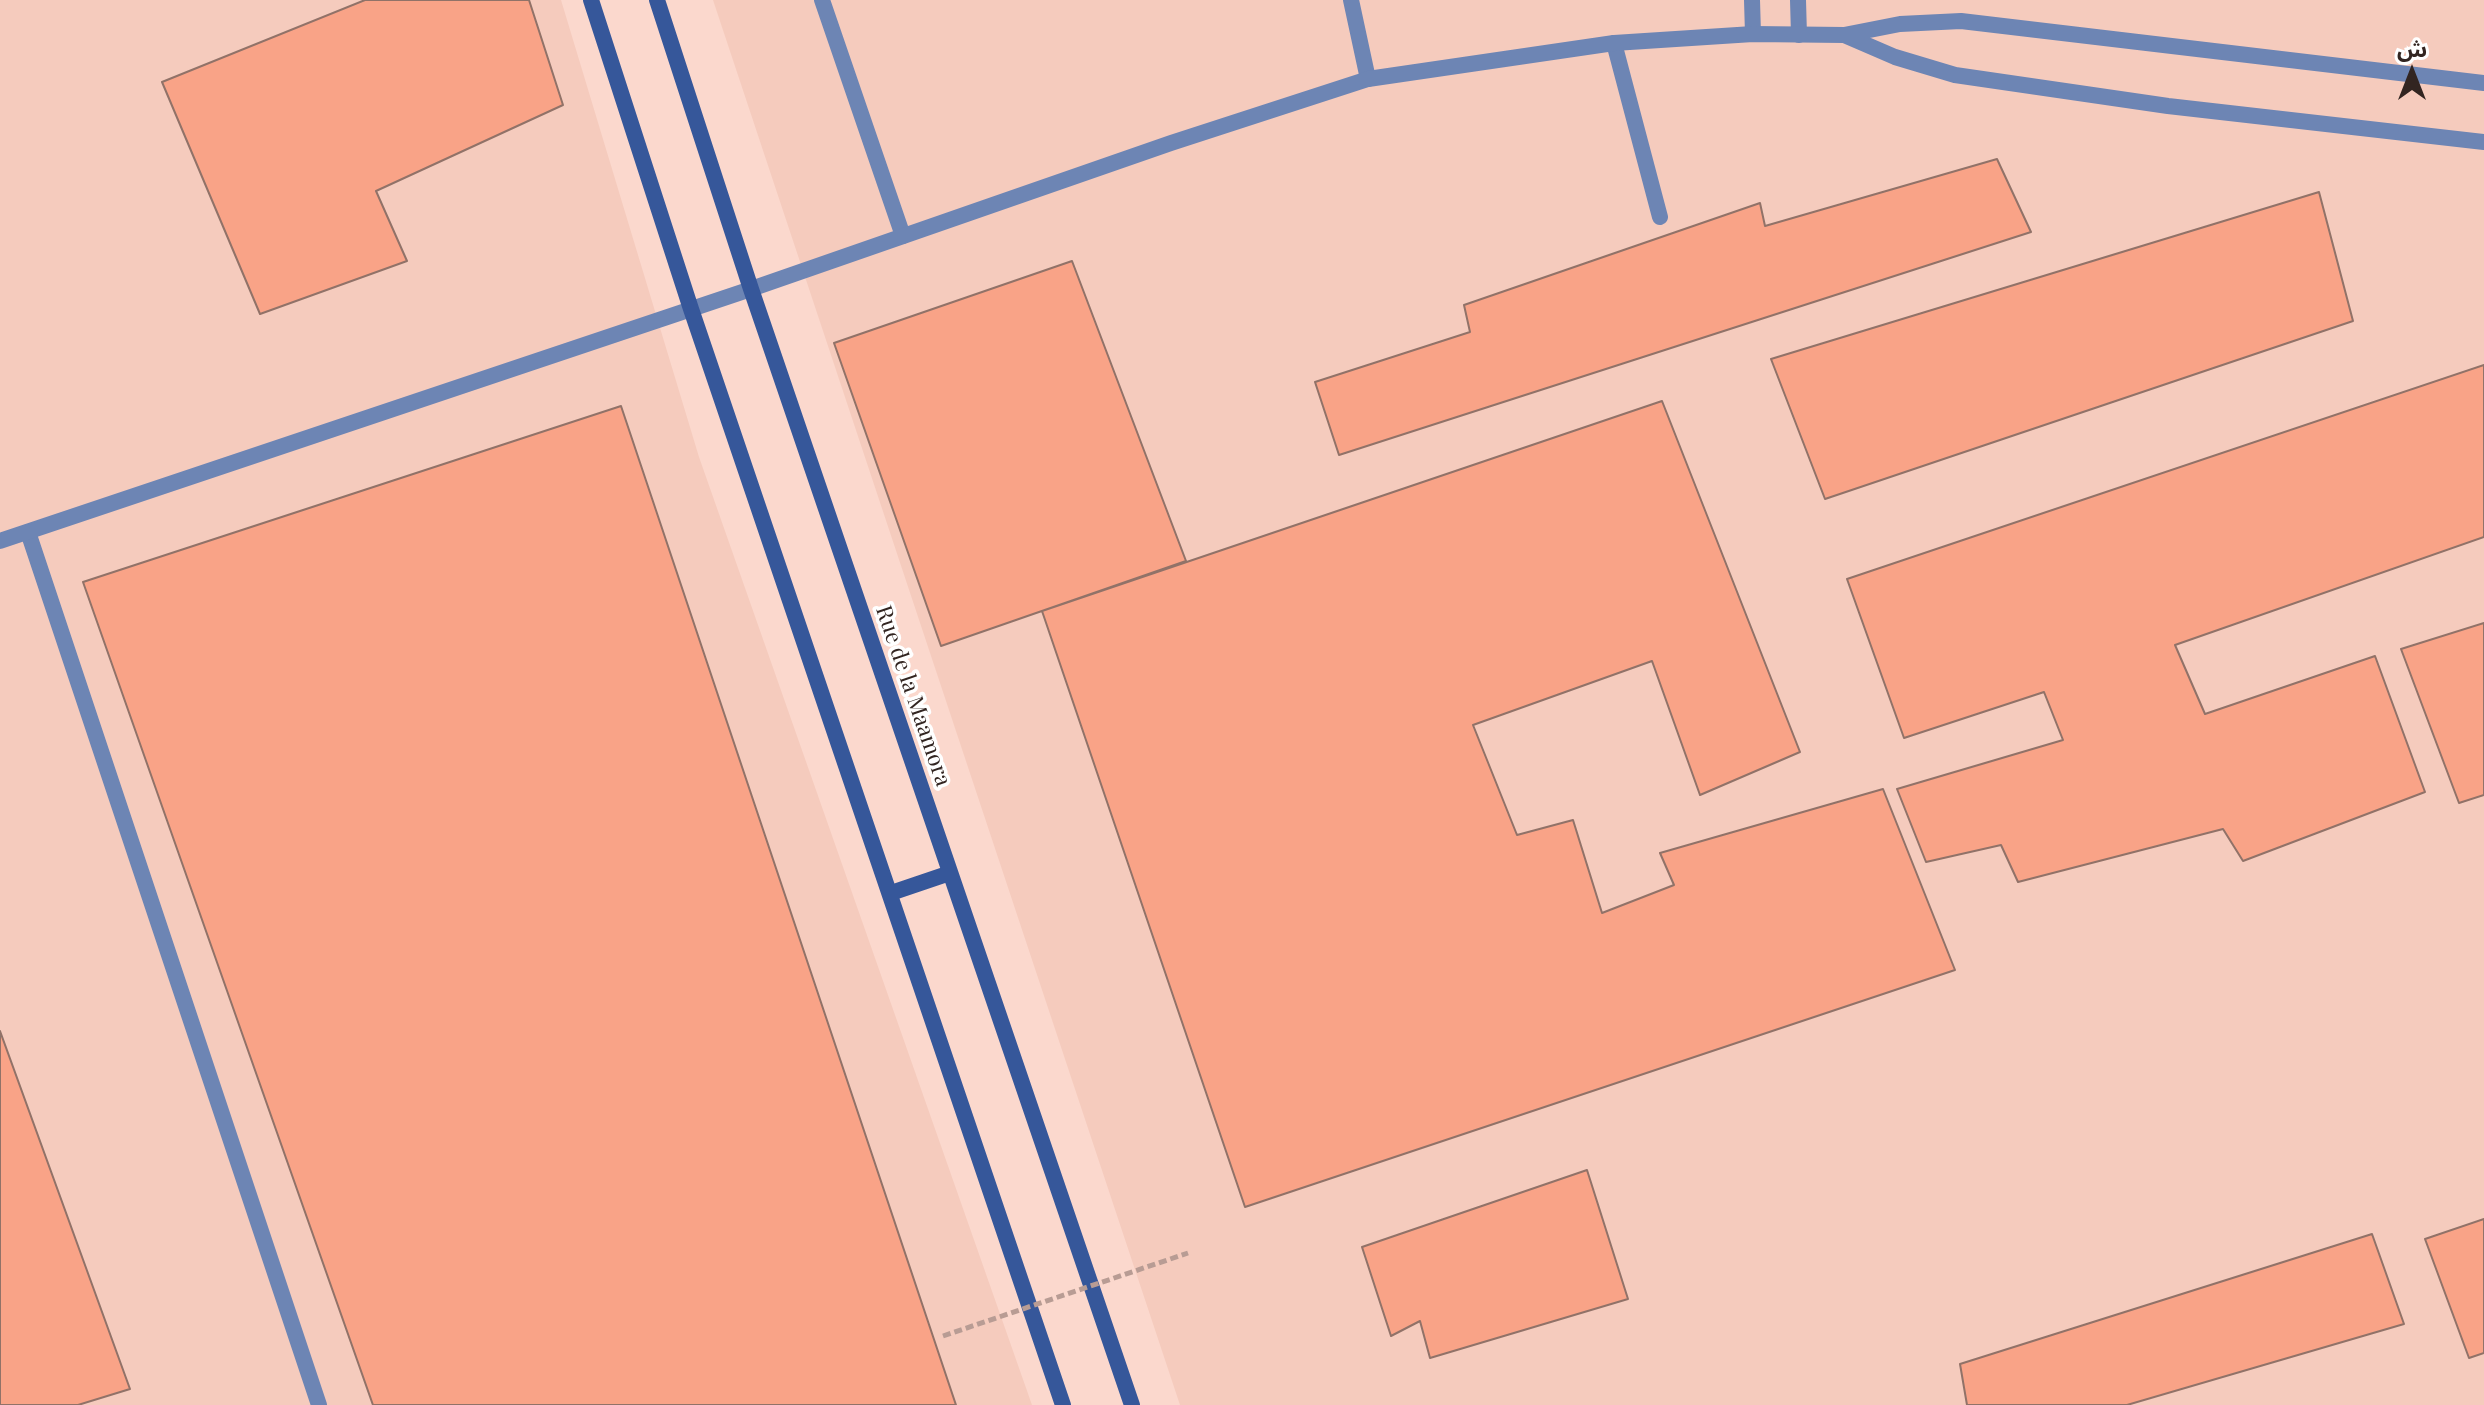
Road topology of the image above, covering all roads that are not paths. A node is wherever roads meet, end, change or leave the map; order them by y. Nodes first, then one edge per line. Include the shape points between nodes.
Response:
1 (591, 0) edge
2 (657, 0) edge
3 (822, 0) edge
4 (1351, 0) edge
5 (1752, 0) edge
6 (1798, 0) edge
7 (1753, 34) junction
8 (1799, 35) junction
9 (1844, 35) junction
10 (1614, 43) junction
11 (1368, 79) junction
12 (2484, 83) edge
13 (2484, 142) edge
14 (1660, 217) dead end
15 (903, 236) junction
16 (751, 289) junction
17 (691, 309) junction
18 (28, 532) junction
19 (0, 541) edge
20 (950, 873) junction
21 (891, 893) junction
22 (319, 1405) edge
23 (1063, 1405) edge
24 (1132, 1405) edge

1 - 17 street
2 - 16 street, Rue de la Maamora
3 - 15 street
4 - 11 street
5 - 7 street
6 - 8 street
7 - 8 street
7 - 10 street
8 - 9 street
9 - 12 street via 1900,24 1961,21
9 - 13 street via 1955,75
10 - 11 street
10 - 14 street
11 - 15 street
15 - 16 street
16 - 17 street
16 - 20 street, Rue de la Maamora
17 - 18 street
17 - 21 street
18 - 19 street
18 - 22 street
20 - 21 street
20 - 24 street, Rue de la Maamora
21 - 23 street

